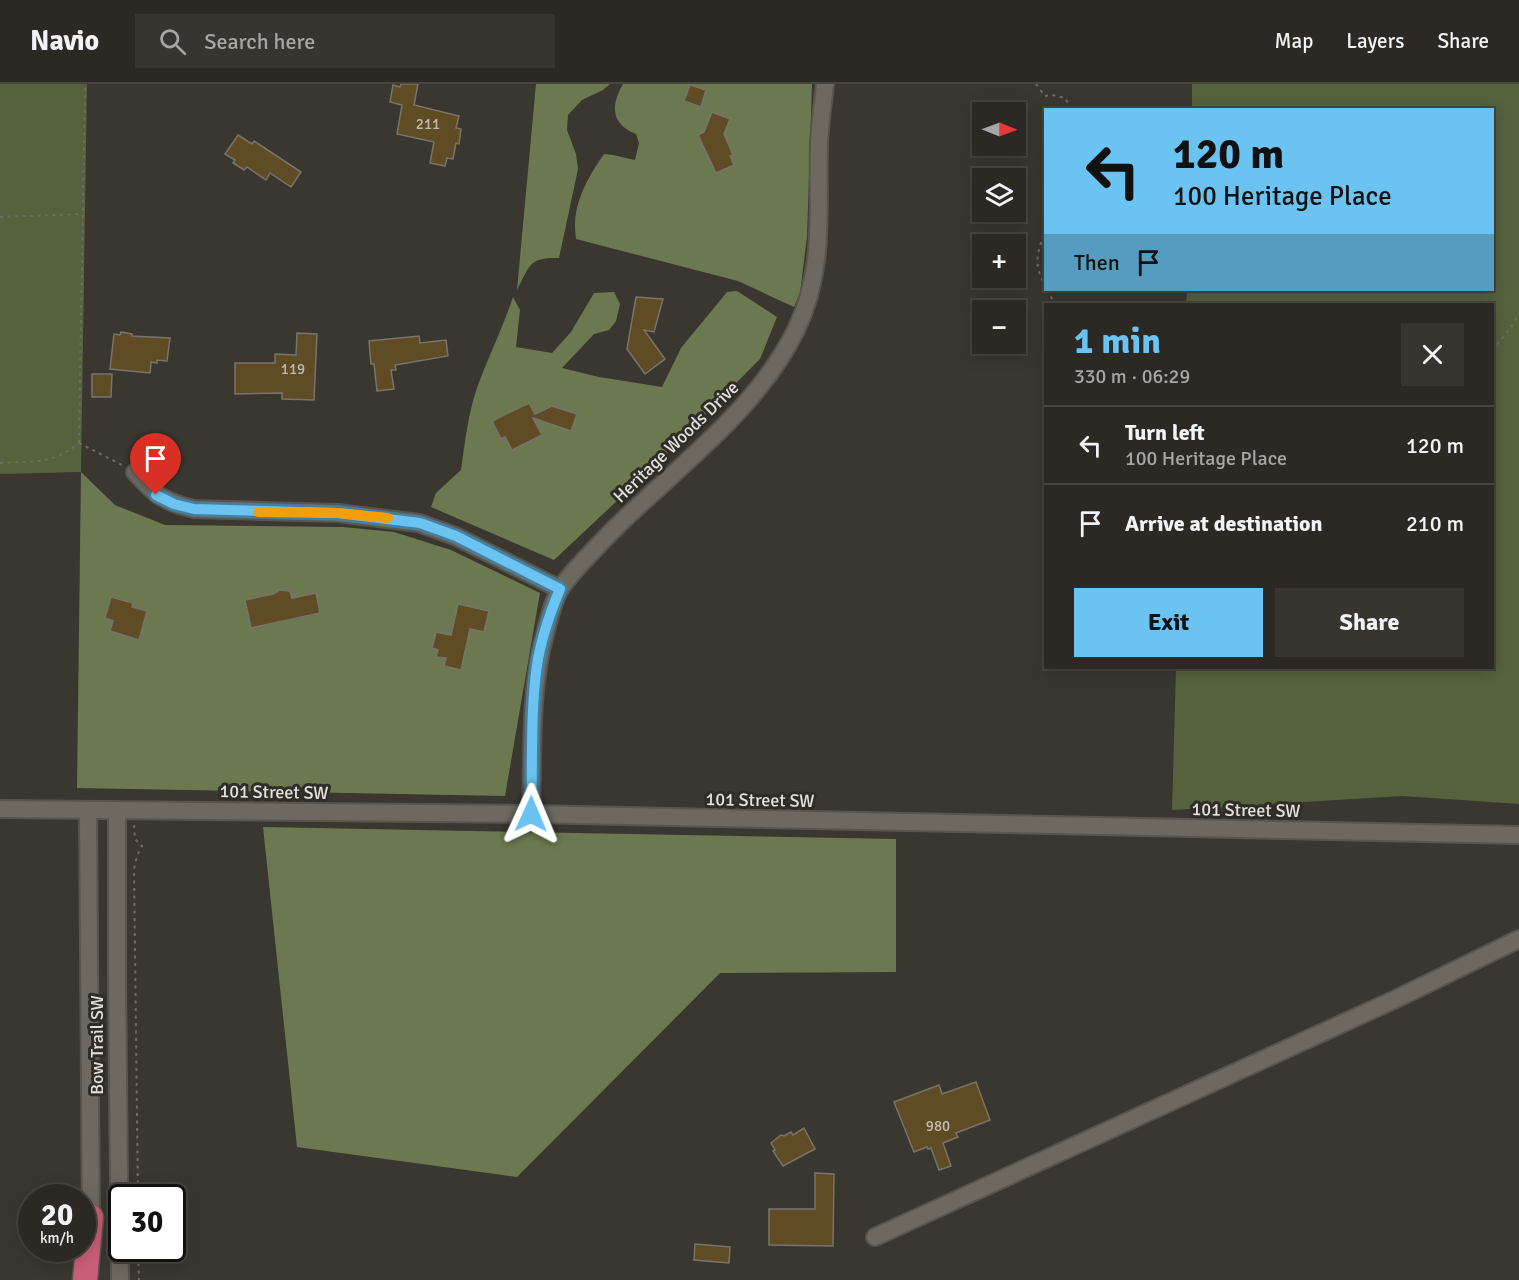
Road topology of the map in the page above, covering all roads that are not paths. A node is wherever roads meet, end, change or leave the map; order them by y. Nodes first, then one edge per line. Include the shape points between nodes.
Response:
1 (825, 84) edge
2 (135, 472) road end
3 (560, 589) junction
4 (0, 808) edge
5 (88, 810) junction
6 (126, 810) junction
7 (531, 814) junction
8 (1519, 835) edge
9 (1519, 939) edge
10 (91, 1184) edge
11 (875, 1238) dead end
12 (86, 1262) edge
13 (92, 1262) edge
14 (84, 1280) edge
15 (92, 1280) edge
16 (120, 1280) edge

1 - 3 street, Heritage Woods Drive via 819,142 818,258 796,329 763,384 741,409 641,502
2 - 3 street via 156,495 194,509 338,513 420,523 456,536
3 - 7 street, Heritage Woods Drive via 543,642 535,685
4 - 5 street, 101 Street SW
5 - 6 street, 101 Street SW
5 - 10 street, Bow Trail SW
6 - 7 street, 101 Street SW
6 - 16 street, Bow Trail SW via 117,990
7 - 8 street, 101 Street SW
9 - 11 street
12 - 14 highway
13 - 15 street, Bow Trail SW

